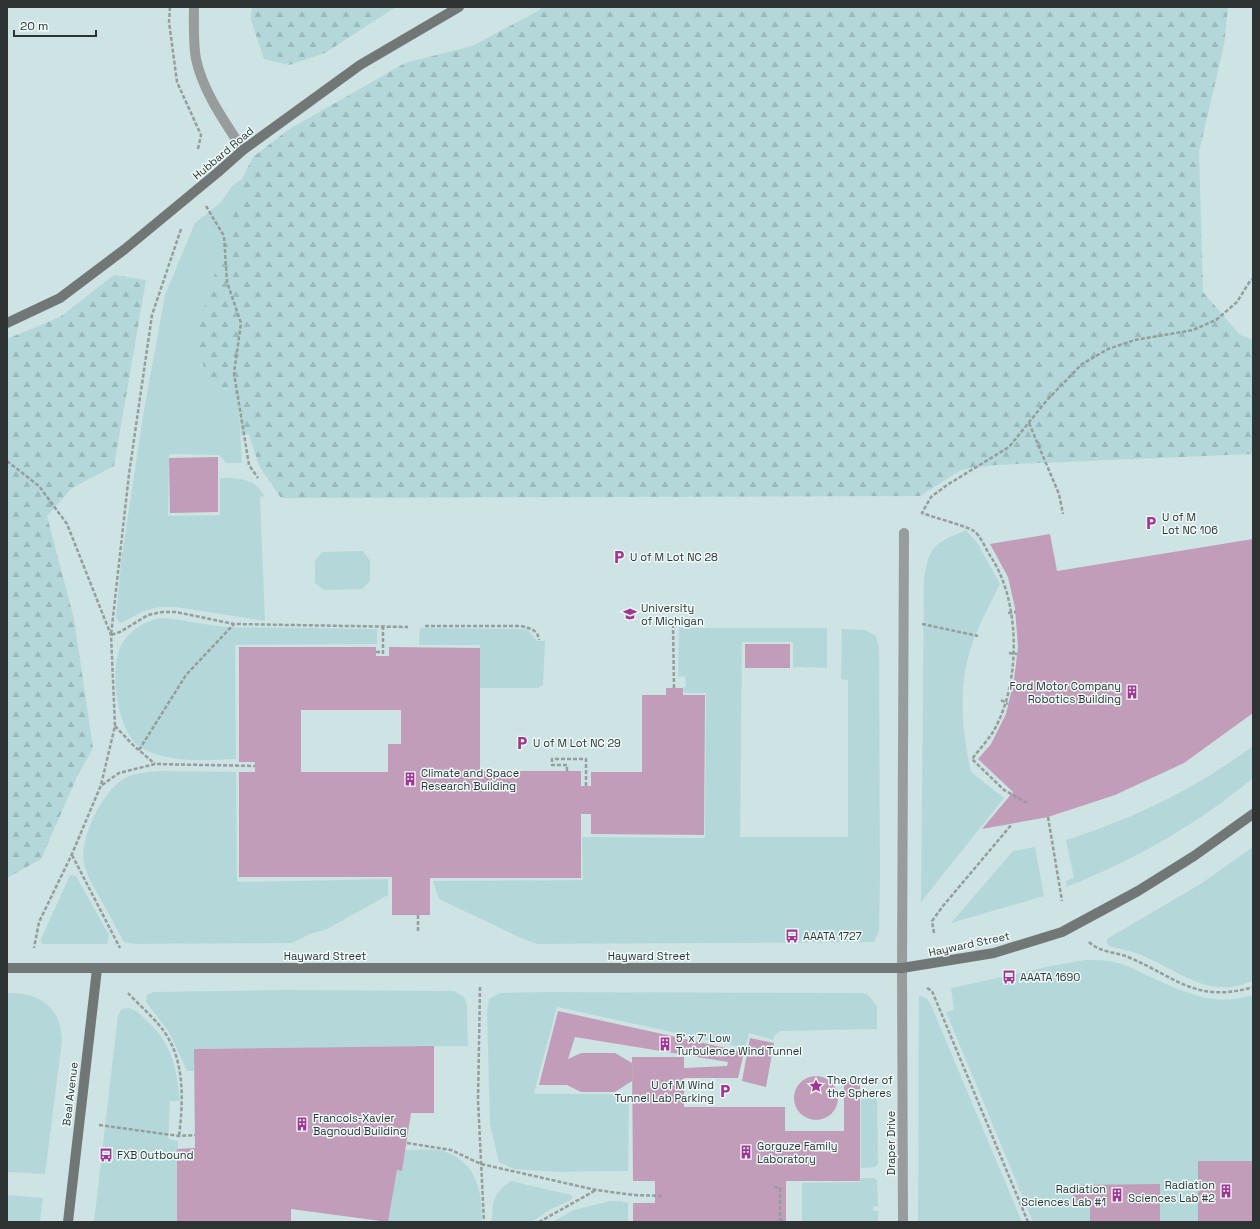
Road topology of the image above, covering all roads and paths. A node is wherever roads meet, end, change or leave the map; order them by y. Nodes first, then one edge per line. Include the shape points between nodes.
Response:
1 (194, 7) edge
2 (459, 7) edge
3 (242, 150) junction
4 (200, 208) dead end
5 (184, 222) dead end
6 (1253, 279) edge
7 (7, 323) edge
8 (1029, 423) junction
9 (7, 461) edge
10 (258, 478) dead end
11 (1063, 514) dead end
12 (904, 533) dead end
13 (1016, 612) dead end
14 (1009, 613) junction
15 (234, 624) junction
16 (674, 624) dead end
17 (924, 624) dead end
18 (383, 626) junction
19 (425, 626) dead end
20 (408, 627) dead end
21 (111, 635) junction
22 (978, 636) dead end
23 (539, 640) dead end
24 (376, 652) dead end
25 (383, 652) junction
26 (1011, 653) junction
27 (1017, 654) dead end
28 (383, 656) dead end
29 (674, 688) dead end
30 (1001, 700) dead end
31 (1005, 702) junction
32 (1008, 704) dead end
33 (115, 726) junction
34 (139, 750) junction
35 (155, 764) junction
36 (255, 766) dead end
37 (567, 771) dead end
38 (101, 785) junction
39 (586, 786) dead end
40 (1027, 803) dead end
41 (1253, 814) edge
42 (1048, 817) dead end
43 (1012, 824) dead end
44 (72, 854) junction
45 (1062, 901) dead end
46 (418, 915) dead end
47 (418, 933) dead end
48 (934, 933) dead end
49 (1089, 942) dead end
50 (34, 948) dead end
51 (120, 949) dead end
52 (7, 968) edge
53 (902, 968) junction
54 (97, 969) junction
55 (480, 986) dead end
56 (1253, 987) edge
57 (926, 988) dead end
58 (128, 993) dead end
59 (99, 1126) dead end
60 (195, 1135) dead end
61 (179, 1136) junction
62 (407, 1143) dead end
63 (481, 1164) junction
64 (774, 1187) dead end
65 (596, 1190) junction
66 (664, 1196) dead end
67 (68, 1222) edge
68 (484, 1222) edge
69 (539, 1222) edge
70 (783, 1222) edge
71 (904, 1222) edge
72 (1028, 1222) edge

1 - 3 street via 194,38 198,66 220,114
2 - 3 street, Hubbard Road via 360,65
3 - 7 street, Hubbard Road via 217,174 125,249 60,298
4 - 10 path via 206,204 224,236 227,282 241,323 234,373 249,465
5 - 21 path via 152,315 129,474
6 - 8 path via 1237,302 1216,320 1193,330 1129,342 1108,349 1082,364
8 - 11 path via 1059,494
8 - 14 path via 1009,446 931,497 922,513 975,532 997,566 1008,594
9 - 21 path via 39,486 67,524
12 - 53 street, Draper Drive
13 - 14 path
14 - 26 path
15 - 18 path
15 - 21 path via 176,612 162,612 148,615
15 - 34 path via 186,675
16 - 29 path
17 - 22 path
18 - 20 path
18 - 25 path
19 - 23 path via 521,626 535,631 539,635
21 - 33 path
24 - 25 path
25 - 28 path
26 - 27 path
26 - 31 path via 1013,664
30 - 31 path
31 - 32 path
31 - 40 path via 993,732 972,758 1004,790
33 - 34 path
33 - 38 path
34 - 35 path
35 - 36 path
35 - 38 path via 119,773
37 - 39 path via 567,765 552,765 552,758 586,758
38 - 44 path
41 - 53 street, Hayward Street via 1194,856 1138,891 1062,932 994,953
42 - 45 path
43 - 48 path via 942,906 932,921
44 - 50 path via 40,922
44 - 51 path
46 - 47 path
49 - 56 path via 1094,948 1130,958 1200,991 1229,993
52 - 54 street, Hayward Street
53 - 54 street, Hayward Street
53 - 71 street, Draper Drive
54 - 67 street, Beal Avenue
55 - 63 path via 478,1100
57 - 72 path via 932,991
58 - 61 path via 167,1035 174,1050 183,1103
59 - 61 path
60 - 61 path
62 - 63 path via 451,1150
63 - 65 path
63 - 68 path
64 - 70 path via 780,1188 780,1219
65 - 66 path
65 - 69 path

